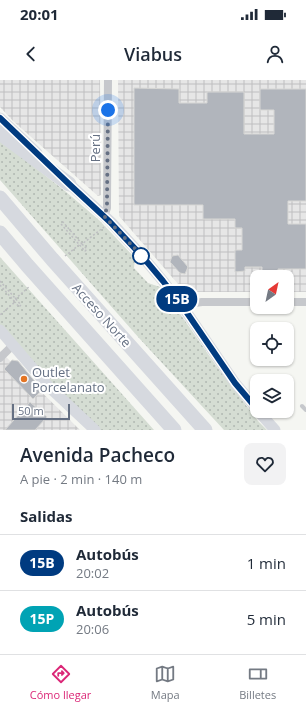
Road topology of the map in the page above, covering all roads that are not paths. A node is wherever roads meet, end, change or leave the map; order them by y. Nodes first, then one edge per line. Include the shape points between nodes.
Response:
1 (108, 80) edge
2 (0, 118) edge
3 (0, 133) edge
4 (69, 184) junction
5 (0, 198) edge
6 (107, 219) junction
7 (0, 233) edge
8 (250, 302) edge
9 (294, 302) edge
10 (306, 302) edge
11 (183, 307) junction
12 (0, 330) edge
13 (12, 345) junction
14 (0, 358) edge
15 (250, 401) edge
16 (302, 406) dead end
17 (306, 410) edge
18 (265, 418) edge
19 (92, 429) edge
20 (174, 430) edge
21 (205, 430) edge
22 (275, 430) edge

1 - 6 street, Perú
2 - 4 street
3 - 4 highway
4 - 6 street
5 - 21 highway, Acceso Norte
6 - 11 street via 146,261
7 - 20 highway, Acceso Norte
8 - 11 street via 202,302
9 - 10 street
11 - 15 street
12 - 13 street
13 - 14 street
13 - 19 street via 49,387
16 - 17 lane
18 - 22 street

